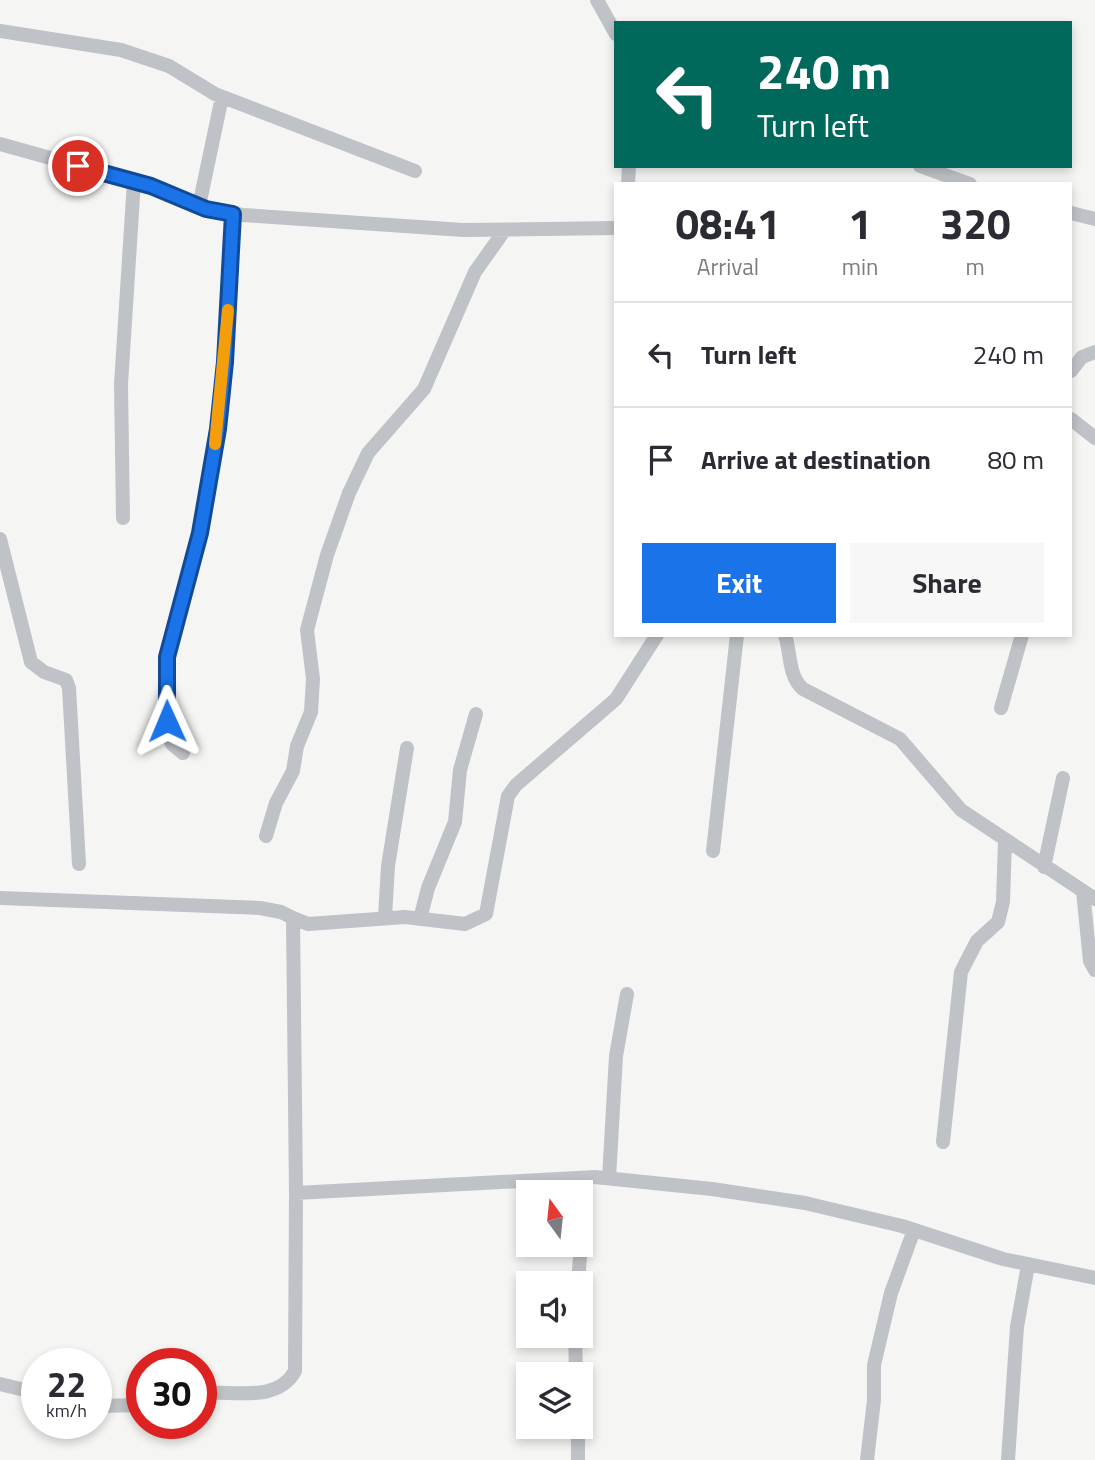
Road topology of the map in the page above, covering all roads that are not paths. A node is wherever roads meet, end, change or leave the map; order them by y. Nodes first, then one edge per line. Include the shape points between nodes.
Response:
1 (597, 0) edge
2 (614, 30) edge
3 (0, 31) edge
4 (222, 97) junction
5 (0, 144) edge
6 (926, 168) edge
7 (415, 171) dead end
8 (134, 181) junction
9 (964, 182) edge
10 (199, 206) junction
11 (1072, 213) edge
12 (233, 214) junction
13 (1095, 219) edge
14 (614, 228) edge
15 (504, 230) junction
16 (1095, 352) edge
17 (1072, 370) edge
18 (1072, 420) edge
19 (1095, 438) edge
20 (123, 518) dead end
21 (0, 539) edge
22 (656, 637) edge
23 (737, 637) edge
24 (785, 637) edge
25 (1021, 637) edge
26 (1001, 708) dead end
27 (476, 714) dead end
28 (407, 748) dead end
29 (183, 753) dead end
30 (1063, 778) dead end
31 (267, 836) dead end
32 (1005, 840) junction
33 (713, 851) dead end
34 (79, 864) dead end
35 (1044, 867) junction
36 (1089, 895) edge
37 (0, 898) edge
38 (385, 917) junction
39 (293, 918) junction
40 (420, 919) junction
41 (1095, 970) edge
42 (627, 994) dead end
43 (943, 1142) dead end
44 (585, 1178) joint
45 (609, 1178) junction
46 (296, 1193) junction
47 (914, 1230) junction
48 (1028, 1265) junction
49 (1095, 1278) edge
50 (0, 1384) edge
51 (21, 1389) edge
52 (217, 1393) edge
53 (578, 1439) edge
54 (578, 1460) edge
55 (867, 1460) edge
56 (1008, 1460) edge

1 - 2 street
3 - 4 street via 121,50 169,66
4 - 7 street
4 - 10 street
5 - 8 street
6 - 9 street
8 - 10 street
8 - 20 street via 121,384
10 - 12 street
11 - 13 street
12 - 15 street
12 - 29 street via 218,429 200,533 166,663 168,735
14 - 15 street
15 - 31 street via 475,272 424,389 368,453 349,493 307,630 313,679 311,712
16 - 17 street via 1082,356
18 - 19 street
21 - 34 street via 32,662 66,680 69,688
22 - 40 street via 617,699 508,796 486,914 465,924
23 - 33 street
24 - 32 street via 796,683 900,740 961,810
25 - 26 street
27 - 40 street via 460,770 455,822
28 - 38 street via 388,866
30 - 35 street
32 - 35 street
32 - 43 street via 998,922 977,941 961,972
35 - 36 street
36 - 41 street via 1090,961
37 - 39 street via 260,908
38 - 39 street via 333,924 308,924
38 - 40 street
39 - 46 street
42 - 45 street via 615,1056
44 - 45 street
44 - 46 street
45 - 47 street via 757,1194
46 - 52 street via 295,1371 289,1382 264,1392
47 - 48 street
47 - 55 street via 891,1293 874,1365
48 - 49 street
48 - 56 street via 1017,1327
50 - 51 street
53 - 54 street

